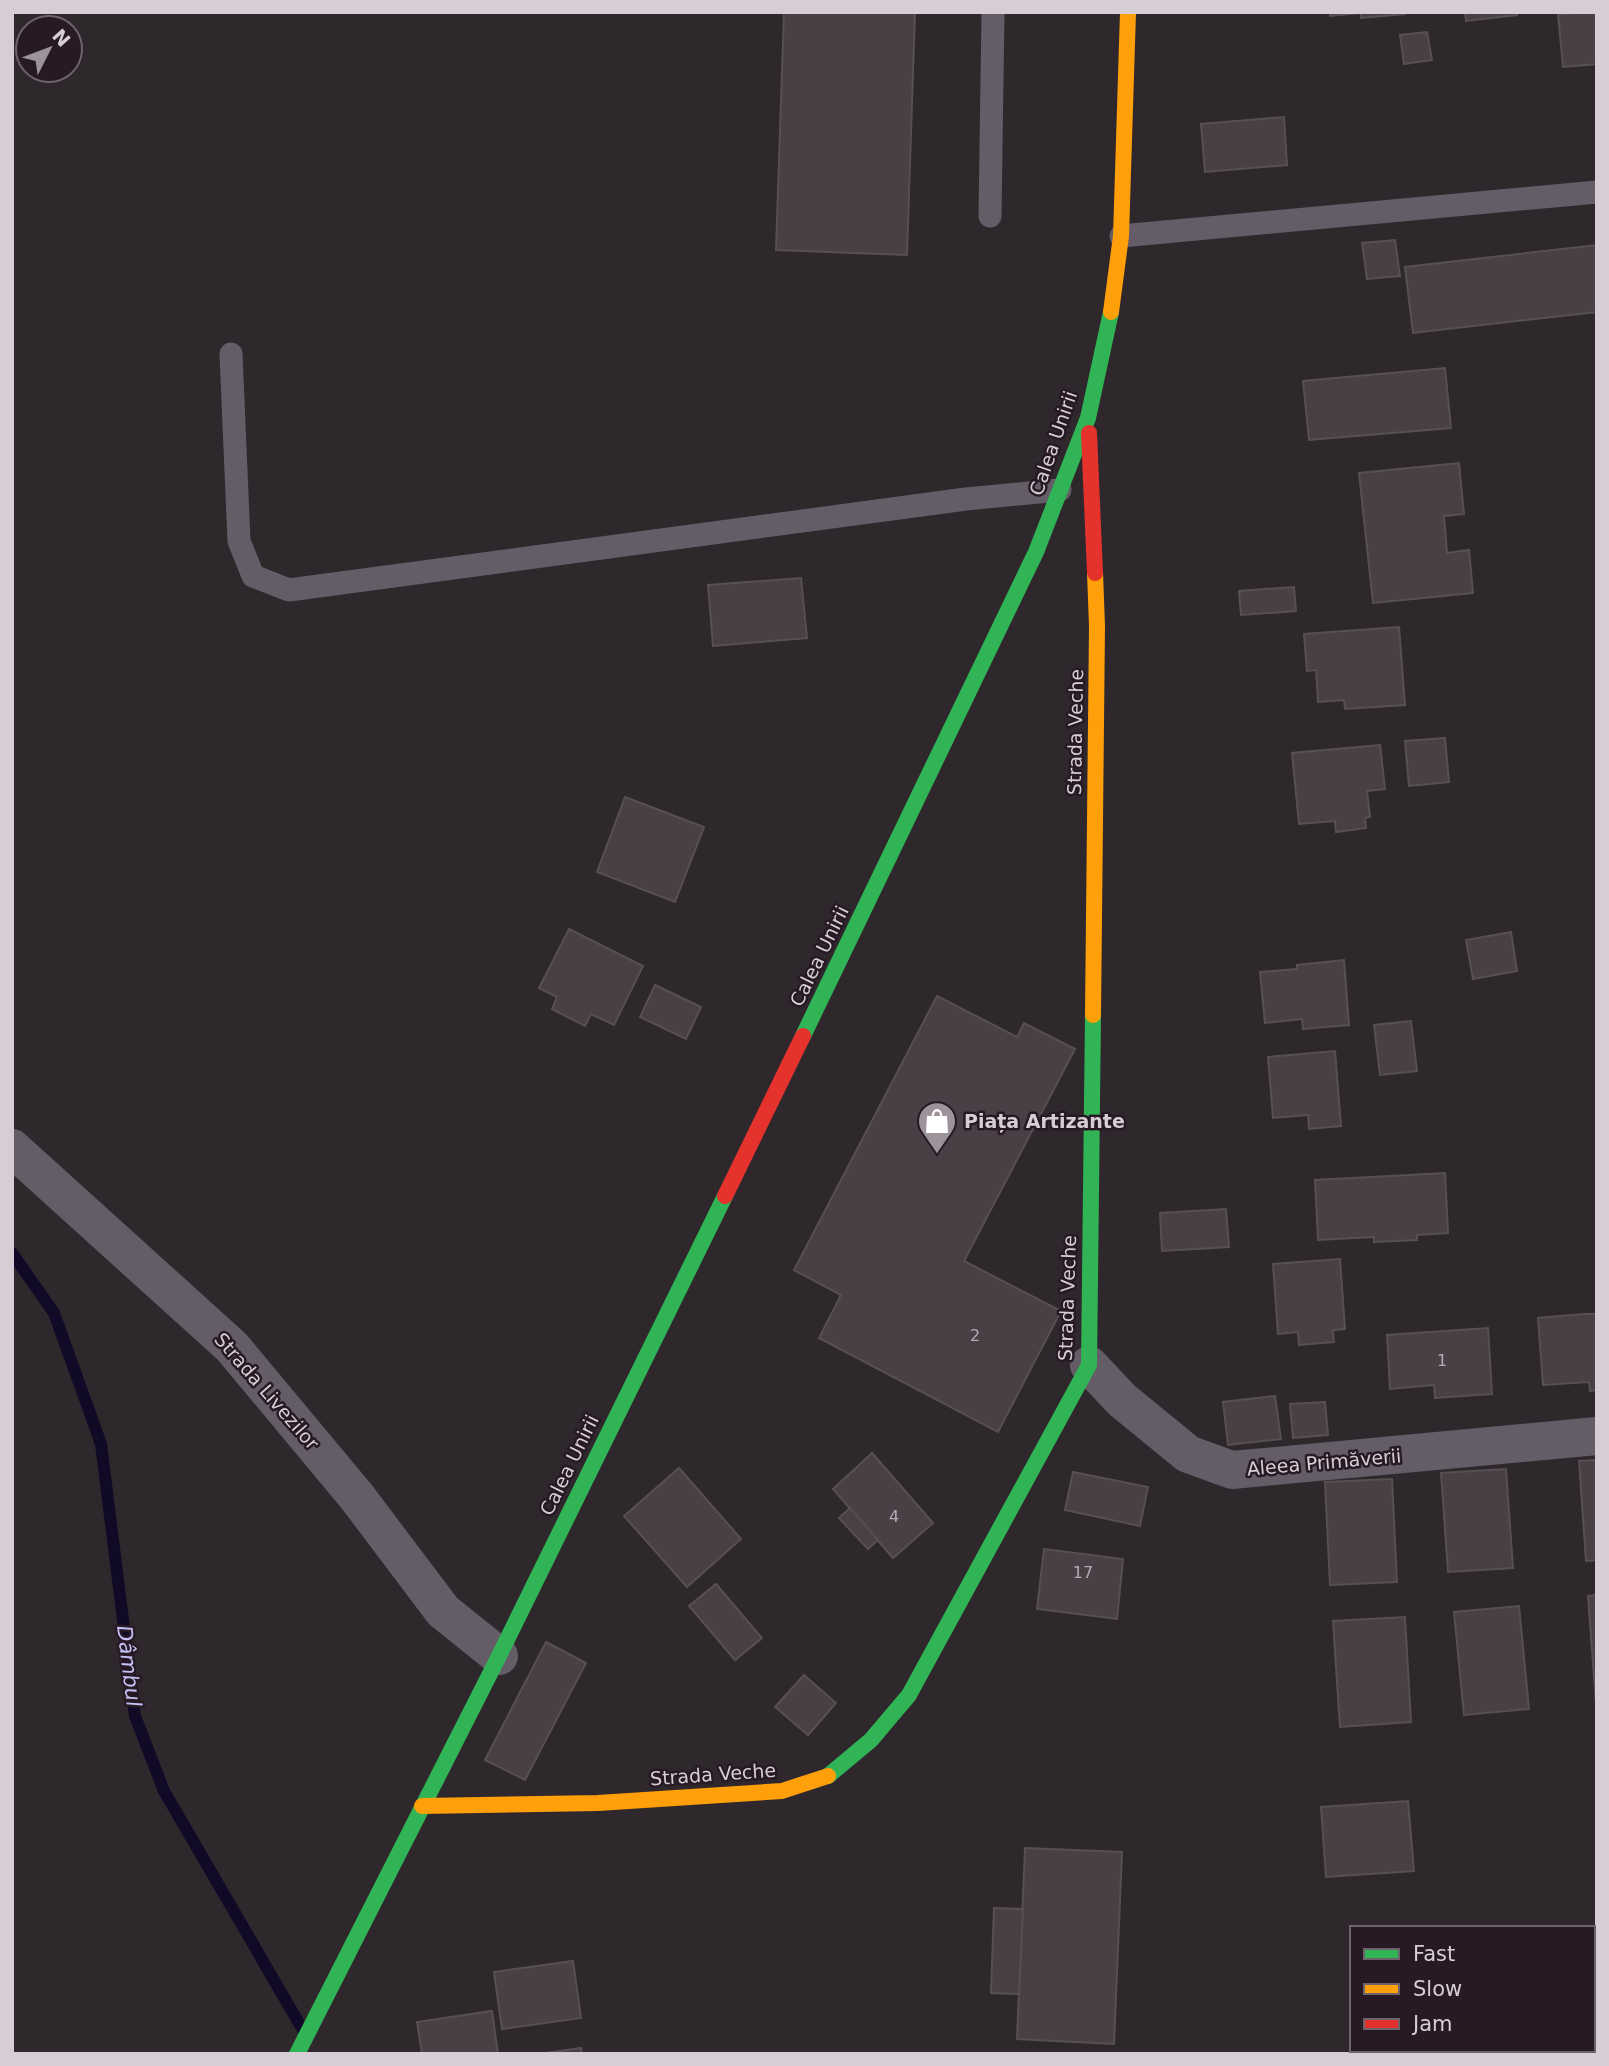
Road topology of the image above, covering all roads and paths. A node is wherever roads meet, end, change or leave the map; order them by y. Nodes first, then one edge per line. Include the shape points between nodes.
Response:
1 (993, 12) edge
2 (1128, 12) edge
3 (1597, 192) edge
4 (990, 216) dead end
5 (1121, 236) junction
6 (231, 354) dead end
7 (1088, 418) junction
8 (1060, 490) junction
9 (12, 1148) edge
10 (1088, 1364) junction
11 (1597, 1436) edge
12 (499, 1656) junction
13 (422, 1806) junction
14 (297, 2054) edge

1 - 4 lane
2 - 5 main road, Calea Unirii
3 - 5 lane
5 - 7 main road, Calea Unirii via 1112,308
6 - 8 lane via 239,541 253,576 289,590
7 - 8 main road, Calea Unirii
7 - 10 main road, Strada Veche via 1097,626
8 - 12 main road, Calea Unirii via 1036,552 870,901
9 - 12 street, Strada Livezilor via 232,1347 357,1497 443,1611
10 - 11 street, Aleea Primăverii via 1122,1400 1188,1454 1232,1470
10 - 13 main road, Strada Veche via 909,1695 872,1740 828,1776 782,1791 598,1803
12 - 13 main road, Calea Unirii
13 - 14 main road, Calea Unirii

